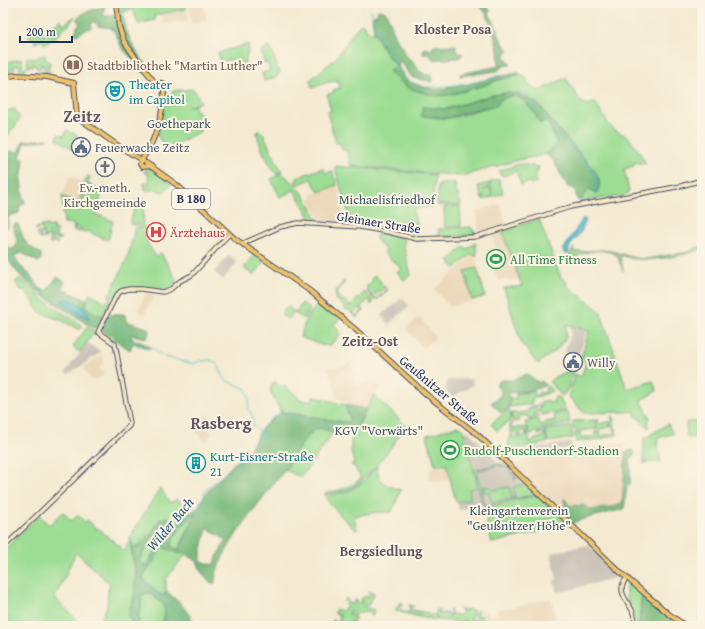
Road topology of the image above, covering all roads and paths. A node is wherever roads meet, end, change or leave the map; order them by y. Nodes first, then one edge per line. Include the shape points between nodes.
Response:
1 (116, 3) edge
2 (3, 77) edge
3 (144, 162) junction
4 (702, 180) edge
5 (228, 234) junction
6 (244, 245) junction
7 (3, 548) edge
8 (626, 579) junction
9 (637, 626) edge
10 (686, 626) edge

1 - 3 main road via 119,27 124,41 156,83 163,83 164,98 155,137
2 - 3 main road via 47,77 74,84 76,115
3 - 5 main road, B 180 via 177,185
4 - 6 street, Gleinaer Straße via 577,206 475,237 421,239 360,227 298,223 280,227
5 - 6 main road, B 180
5 - 7 street via 192,275 178,281 173,288 165,291 135,289 121,292 114,299 98,332 116,344 130,426
6 - 8 main road, Geußnitzer Straße / B 180 via 310,291 431,398 478,435
8 - 9 street via 622,588 624,597
8 - 10 main road, B 180

